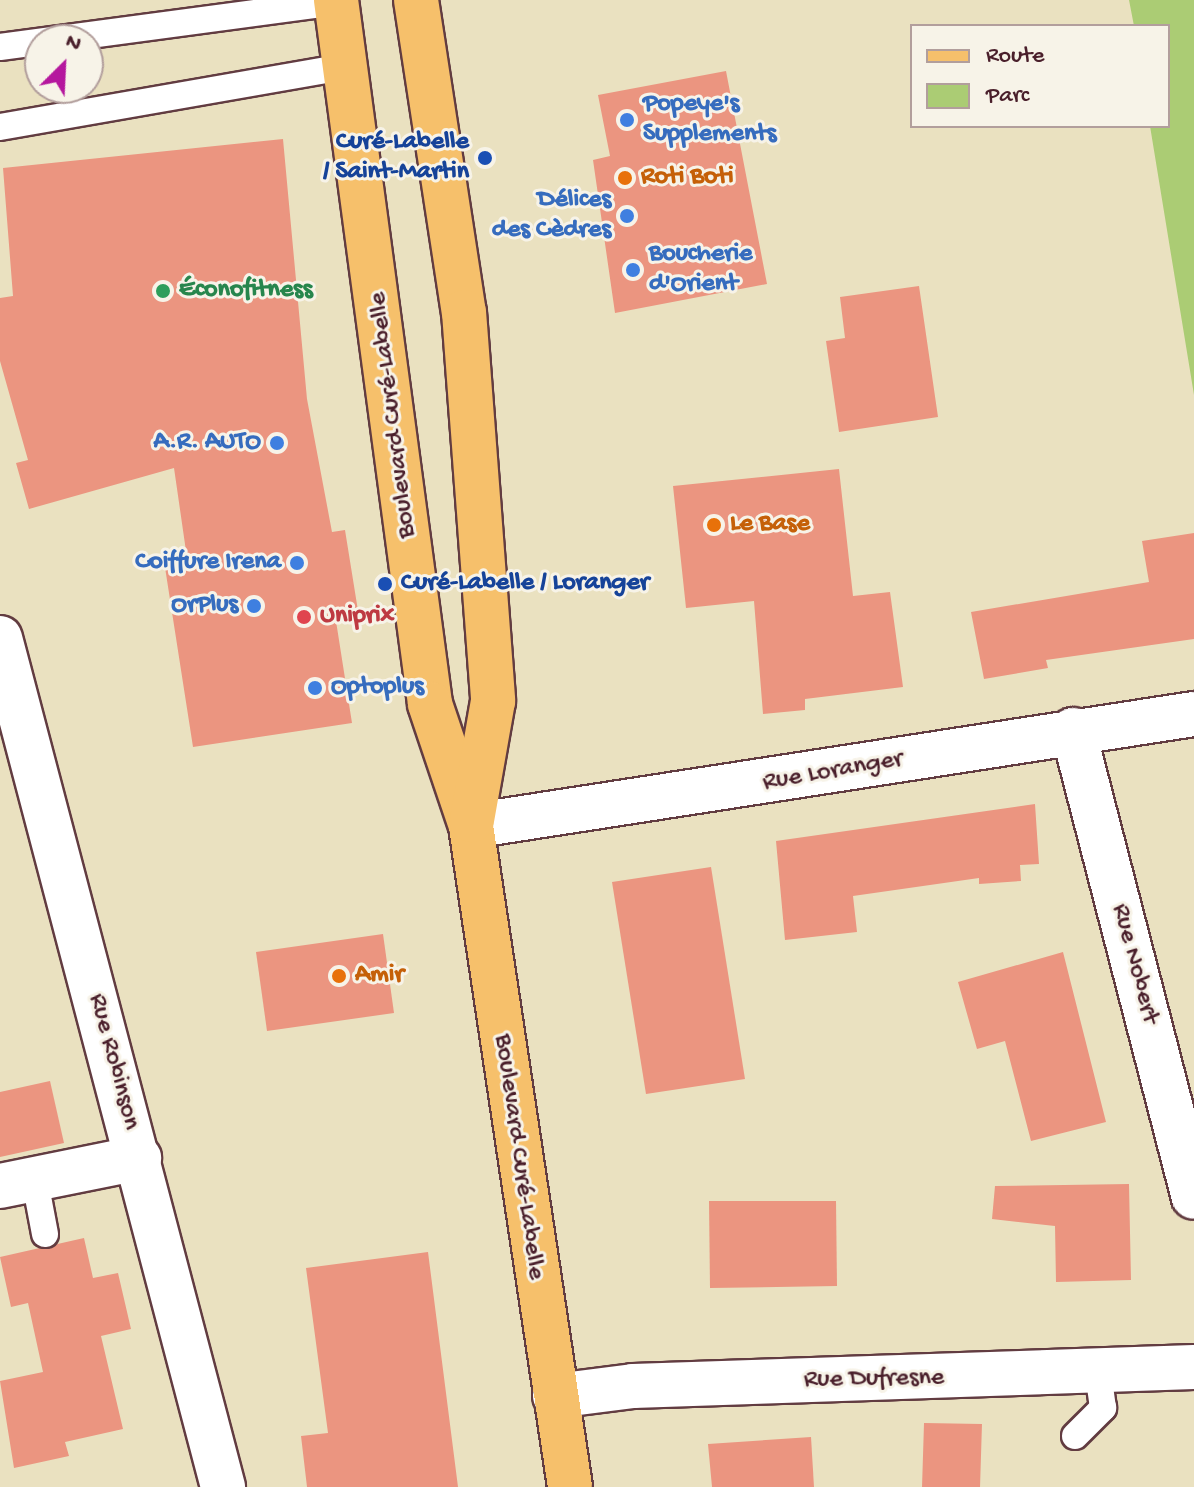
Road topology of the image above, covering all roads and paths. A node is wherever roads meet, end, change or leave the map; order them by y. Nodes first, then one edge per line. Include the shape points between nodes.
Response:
1 (416, 0) edge
2 (336, 1) edge
3 (0, 47) edge
4 (348, 66) junction
5 (0, 127) edge
6 (0, 638) edge
7 (1194, 714) edge
8 (1073, 730) junction
9 (471, 826) junction
10 (139, 1158) junction
11 (18, 1183) edge
12 (1194, 1197) edge
13 (45, 1234) dead end
14 (1194, 1367) edge
15 (1098, 1371) junction
16 (555, 1396) junction
17 (1075, 1436) dead end
18 (223, 1487) edge
19 (570, 1487) edge

1 - 9 main road, Boulevard Curé-Labelle via 464,312 493,701
2 - 3 lane
2 - 4 main road, Boulevard Curé-Labelle
4 - 5 lane
4 - 9 main road, Boulevard Curé-Labelle via 430,704
6 - 10 street, Rue Robinson
7 - 8 street, Rue Loranger
8 - 9 street, Rue Loranger
8 - 12 street, Rue Nobert
9 - 16 main road, Boulevard Curé-Labelle
10 - 11 street
10 - 18 street, Rue Robinson
11 - 13 lane
14 - 15 street, Rue Dufresne
15 - 16 street, Rue Dufresne via 633,1386
15 - 17 lane via 1103,1408
16 - 19 main road, Boulevard Curé-Labelle

